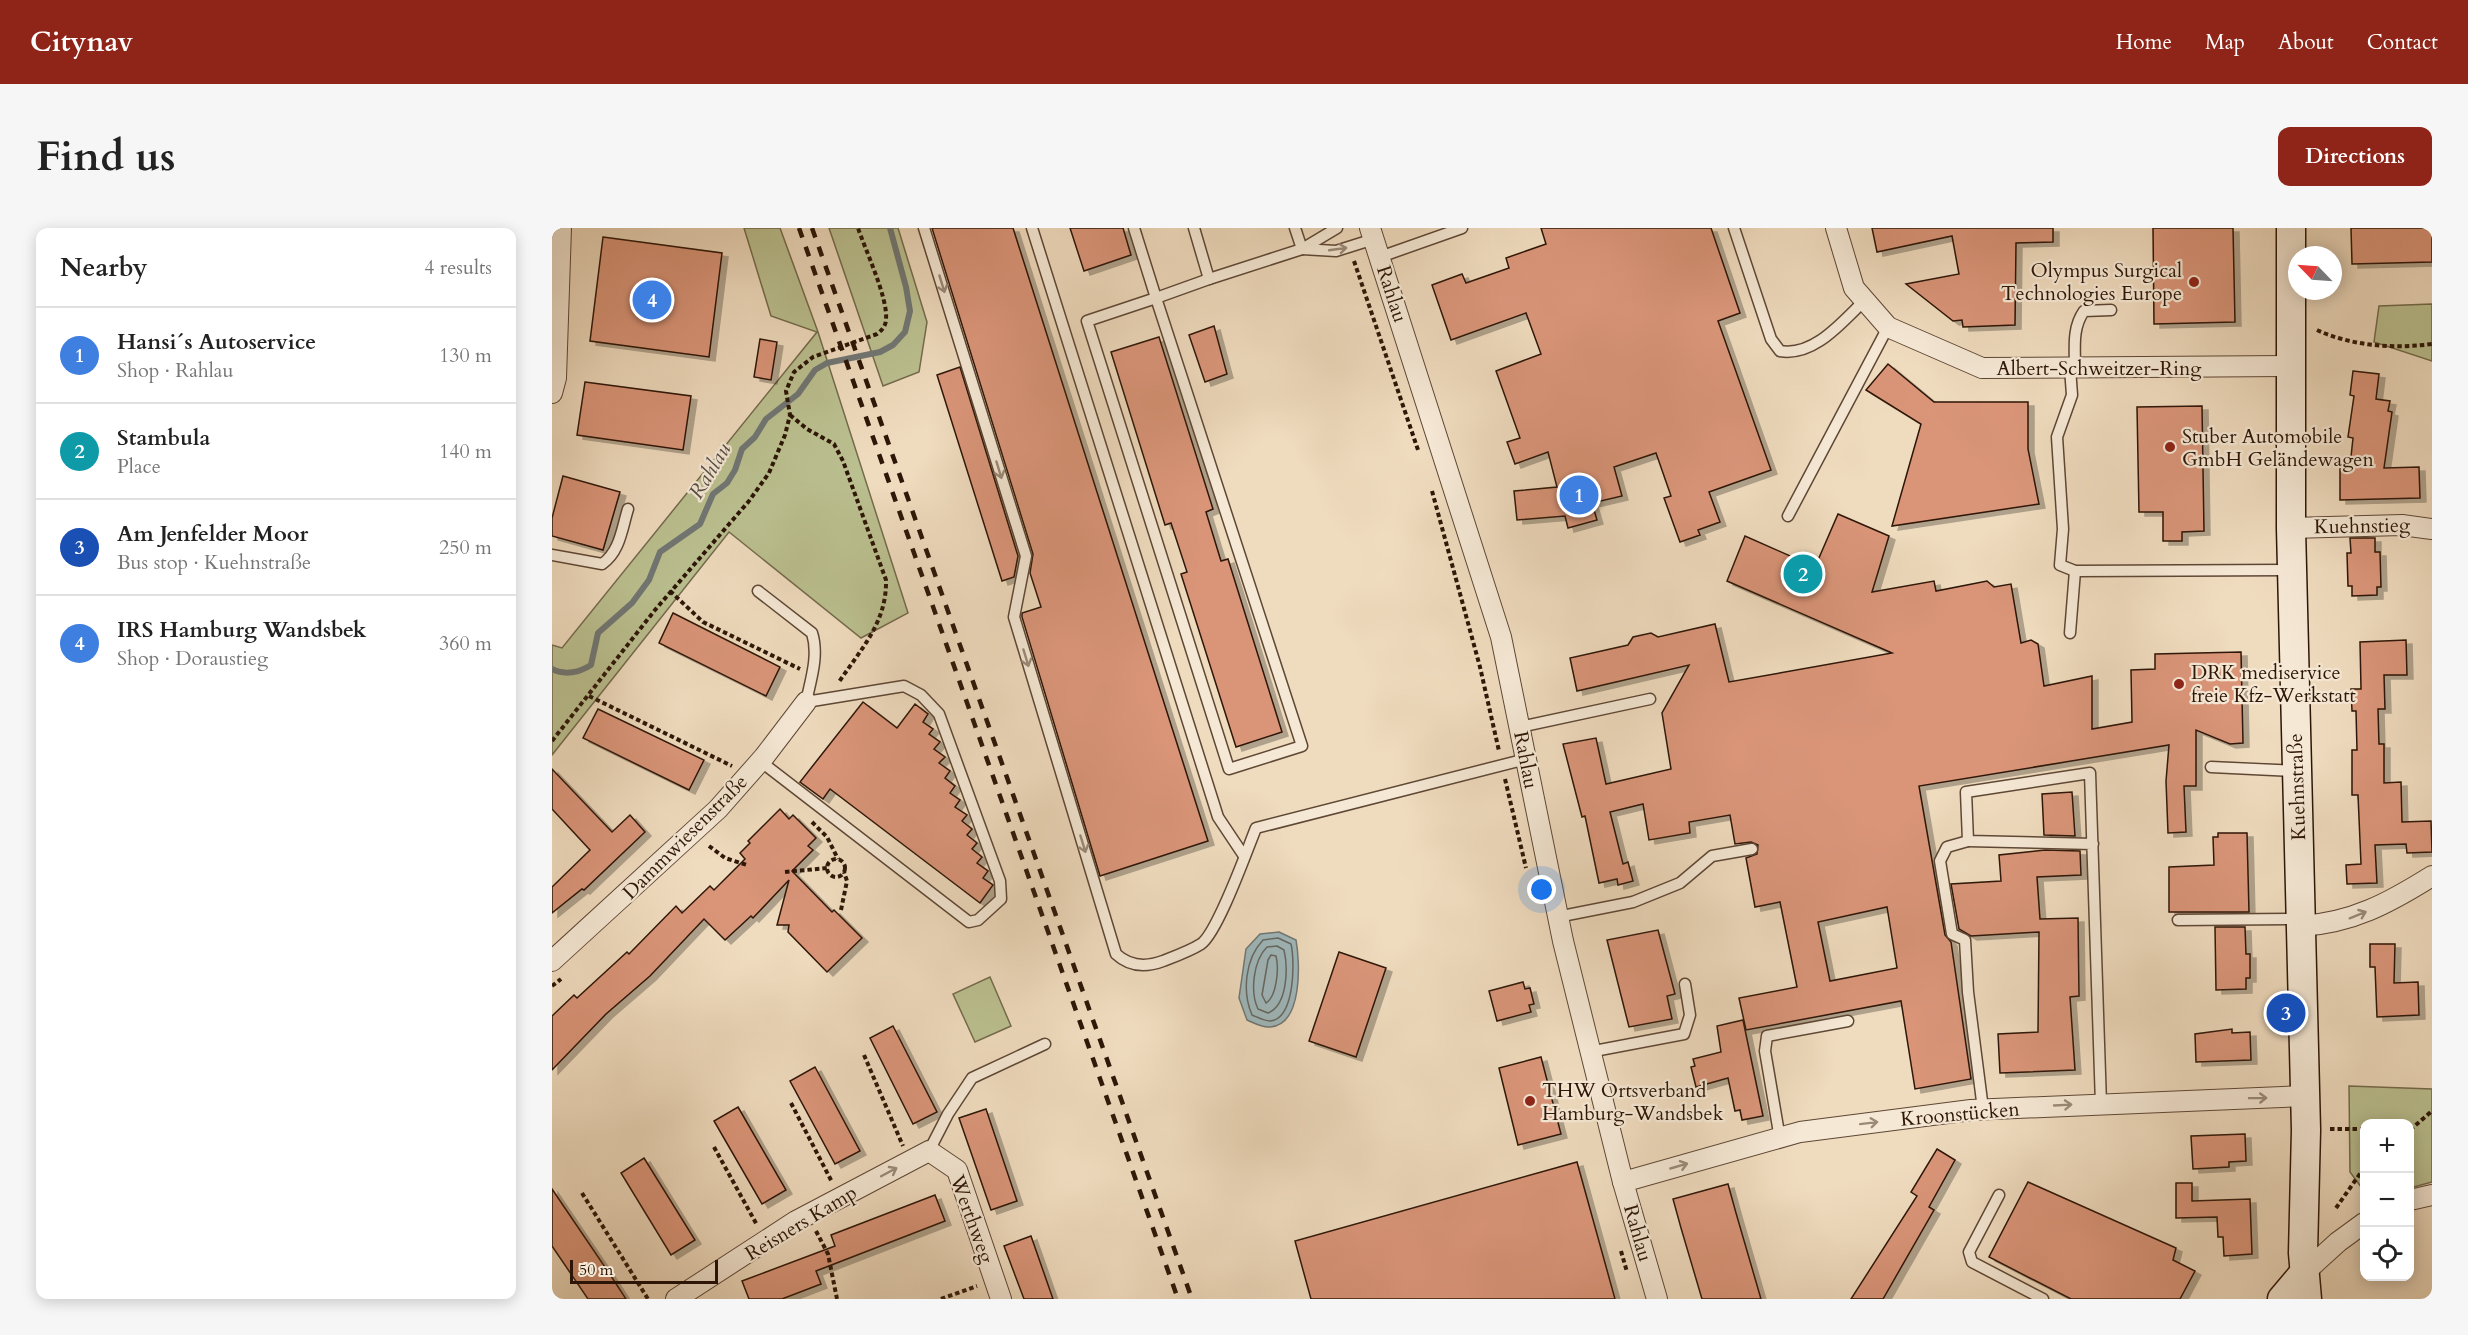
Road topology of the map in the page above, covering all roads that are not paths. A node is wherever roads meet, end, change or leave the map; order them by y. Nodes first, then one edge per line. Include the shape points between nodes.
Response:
1 (924, 228) edge
2 (1032, 228) edge
3 (1134, 228) edge
4 (1194, 228) edge
5 (1295, 228) edge
6 (1337, 228) edge
7 (1462, 228) edge
8 (1734, 228) edge
9 (1836, 228) edge
10 (2291, 228) edge
11 (560, 232) edge
12 (1375, 241) edge
13 (1302, 249) junction
14 (1209, 279) junction
15 (1156, 298) junction
16 (1865, 300) junction
17 (2111, 310) dead end
18 (1888, 327) junction
19 (2290, 366) junction
20 (2072, 368) junction
21 (552, 393) edge
22 (628, 509) dead end
23 (1788, 516) dead end
24 (2291, 528) junction
25 (2432, 529) edge
26 (552, 555) edge
27 (2291, 570) junction
28 (2075, 571) junction
29 (758, 591) dead end
30 (2070, 633) dead end
31 (1650, 699) dead end
32 (806, 702) junction
33 (1520, 727) junction
34 (1526, 759) junction
35 (2211, 767) dead end
36 (754, 768) junction
37 (2296, 771) junction
38 (1968, 841) junction
39 (2092, 844) junction
40 (1752, 849) dead end
41 (1244, 856) junction
42 (2432, 876) edge
43 (1557, 917) junction
44 (2178, 920) dead end
45 (2300, 922) junction
46 (552, 961) edge
47 (1684, 984) dead end
48 (1848, 1021) dead end
49 (1045, 1044) dead end
50 (1589, 1052) junction
51 (2305, 1096) junction
52 (2101, 1104) junction
53 (1983, 1109) junction
54 (1780, 1139) junction
55 (929, 1151) junction
56 (1623, 1182) junction
57 (2432, 1195) edge
58 (1999, 1196) dead end
59 (2414, 1199) edge
60 (2360, 1226) edge
61 (711, 1279) junction
62 (2306, 1286) edge
63 (676, 1299) edge
64 (710, 1299) edge
65 (1001, 1299) edge
66 (1657, 1299) edge
67 (2043, 1299) edge
68 (2282, 1299) edge

1 -> 41 lane via 1026,556 1014,617 1116,954 1139,966 1203,943 1215,925
2 - 41 lane via 1218,817
3 - 15 lane
4 - 14 lane
5 - 13 lane
6 - 13 lane
7 - 12 lane
8 - 16 lane via 1771,339 1780,351 1792,353 1824,338
9 - 16 street, Albert-Schweitzer-Ring via 1854,288
10 - 19 street, Kuehnstraße
11 - 21 street via 556,378
13 -> 12 lane via 1336,251
12 - 33 street, Rahlau via 1501,637
13 - 14 lane
14 - 15 lane
15 - 15 lane via 1302,746 1229,770 1087,321
16 - 18 street, Albert-Schweitzer-Ring
17 - 20 lane via 2084,311 2078,320
18 - 20 street, Albert-Schweitzer-Ring via 1982,368
18 - 23 lane
19 - 20 street, Albert-Schweitzer-Ring
19 - 24 street, Kuehnstraße
20 - 28 lane via 2072,395 2057,437 2060,565
22 - 26 lane via 616,548 603,564
24 - 25 street, Kuehnstieg via 2402,525
24 - 27 street, Kuehnstraße
27 - 28 lane
27 - 37 street, Kuehnstraße
28 - 30 lane
29 - 32 lane via 812,633 813,670
31 - 33 lane
32 - 36 street, Dammwiesenstraße
32 - 36 lane via 904,686 921,695 939,714 1000,881 1001,899 978,920 969,922
33 - 34 street, Rahlau
34 - 41 lane via 1256,828
34 - 43 street, Rahlau
35 - 37 lane
36 - 46 street, Dammwiesenstraße via 672,853
37 - 45 street, Kuehnstraße
38 - 39 lane
38 - 39 lane via 1966,792 2090,773
38 - 53 lane via 1947,847 1940,861 1952,933 1965,940
39 - 52 lane
40 - 43 lane via 1712,856 1680,883 1633,902
45 -> 42 street via 2336,923 2351,918
43 - 50 street, Rahlau
44 - 45 lane
45 - 51 street, Kuehnstraße
47 - 50 lane via 1690,1015 1684,1034
48 - 54 lane via 1767,1036 1765,1051
49 - 55 lane via 972,1078
50 - 56 street, Rahlau
52 -> 51 street, Kroonstücken
51 - 62 street, Kuehnstraße
53 -> 52 street, Kroonstücken
54 -> 53 street, Kroonstücken via 1800,1132
56 -> 54 street, Kroonstücken
61 -> 55 street, Reisners Kamp via 808,1215
55 - 65 street, Werthweg via 957,1170
56 - 66 street, Rahlau
57 - 59 street
58 - 67 lane via 1969,1252 1972,1262
60 - 62 street via 2338,1242
61 - 63 street, Reisners Kamp
61 - 64 street
62 - 68 street

